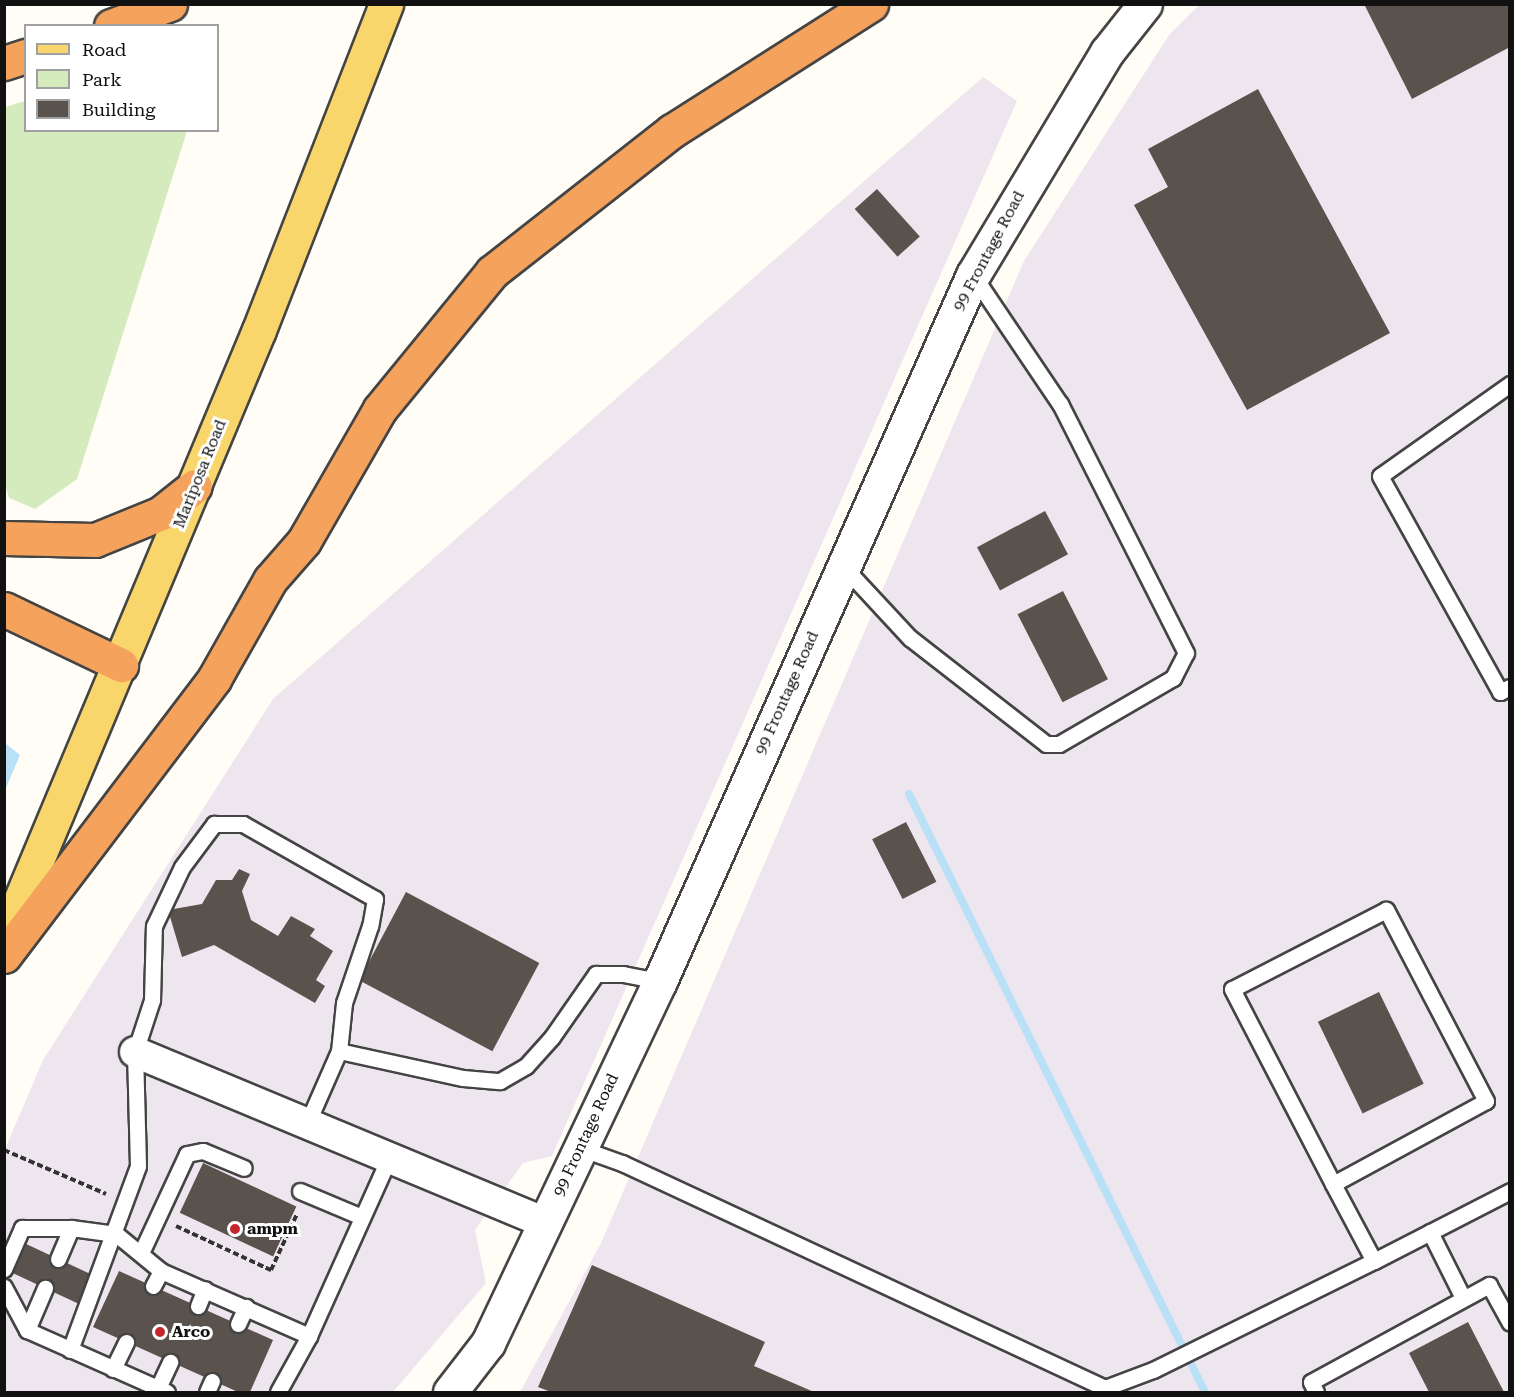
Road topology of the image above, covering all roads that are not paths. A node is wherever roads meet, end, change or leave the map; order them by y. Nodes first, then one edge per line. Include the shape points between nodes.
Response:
1 (170, 4) edge
2 (386, 4) edge
3 (871, 4) edge
4 (1145, 4) edge
5 (116, 24) edge
6 (24, 57) edge
7 (4, 63) edge
8 (973, 275) junction
9 (1509, 384) edge
10 (195, 486) junction
11 (4, 538) edge
12 (843, 565) junction
13 (4, 609) edge
14 (121, 666) junction
15 (1509, 687) edge
16 (4, 939) edge
17 (4, 956) edge
18 (660, 981) junction
19 (339, 1051) junction
20 (135, 1052) junction
21 (307, 1124) junction
22 (580, 1148) junction
23 (389, 1158) junction
24 (244, 1168) dead end
25 (1333, 1184) junction
26 (300, 1191) dead end
27 (1509, 1191) edge
28 (362, 1217) junction
29 (544, 1222) junction
30 (72, 1228) junction
31 (1430, 1232) junction
32 (116, 1234) junction
33 (141, 1253) junction
34 (58, 1259) dead end
35 (1374, 1261) junction
36 (4, 1269) edge
37 (161, 1271) junction
38 (153, 1286) dead end
39 (4, 1287) edge
40 (45, 1288) dead end
41 (205, 1290) junction
42 (1463, 1298) junction
43 (198, 1306) dead end
44 (246, 1307) junction
45 (1509, 1323) edge
46 (238, 1324) dead end
47 (27, 1330) junction
48 (309, 1335) junction
49 (126, 1342) dead end
50 (70, 1350) junction
51 (170, 1362) dead end
52 (113, 1369) junction
53 (163, 1390) edge
54 (1106, 1390) edge
55 (278, 1392) edge
56 (450, 1392) edge
57 (1316, 1392) edge

1 - 5 highway
2 - 10 main road, Mariposa Road via 343,121
3 - 17 highway via 672,131 492,272 380,410 304,542 270,580 214,680
4 - 8 street, 99 Frontage Road via 1107,51
6 - 7 highway
8 - 12 street, 99 Frontage Road
8 - 12 lane via 1060,404 1186,652 1173,678 1059,744 1046,744 910,638
9 - 15 lane via 1380,476 1500,692
10 - 11 highway via 161,513 95,540
10 - 14 main road, Mariposa Road
12 - 18 street, 99 Frontage Road
13 - 14 highway
14 - 16 main road, Mariposa Road
18 - 19 lane via 596,974 546,1044 526,1066 500,1081 463,1078
18 - 22 street, 99 Frontage Road
19 - 20 lane via 344,1003 375,899 243,824 214,824 182,867 154,926 152,1000
19 - 21 lane
20 - 21 street
20 - 32 lane via 138,1166
21 - 23 street
22 - 29 street, 99 Frontage Road
22 - 54 lane via 622,1163
23 - 28 lane
23 - 29 street
24 - 33 lane via 203,1151 187,1154
25 - 25 lane via 1232,989 1386,910 1486,1101
25 - 35 lane
26 - 28 lane
27 - 31 lane
28 - 48 lane
29 - 56 street, 99 Frontage Road via 488,1343
30 - 32 lane
30 - 34 lane
30 - 36 lane via 22,1228
31 - 35 lane
31 - 42 lane
32 - 33 lane
32 - 50 lane
33 - 37 lane
35 - 54 lane
37 - 38 lane
37 - 41 lane
39 - 47 lane
40 - 47 lane
41 - 43 lane
41 - 44 lane
42 - 45 lane via 1489,1285
42 - 57 lane via 1311,1382
44 - 46 lane
44 - 48 lane
47 - 50 lane
48 - 55 lane
49 - 52 lane
50 - 52 lane
51 - 53 lane
52 - 53 lane

